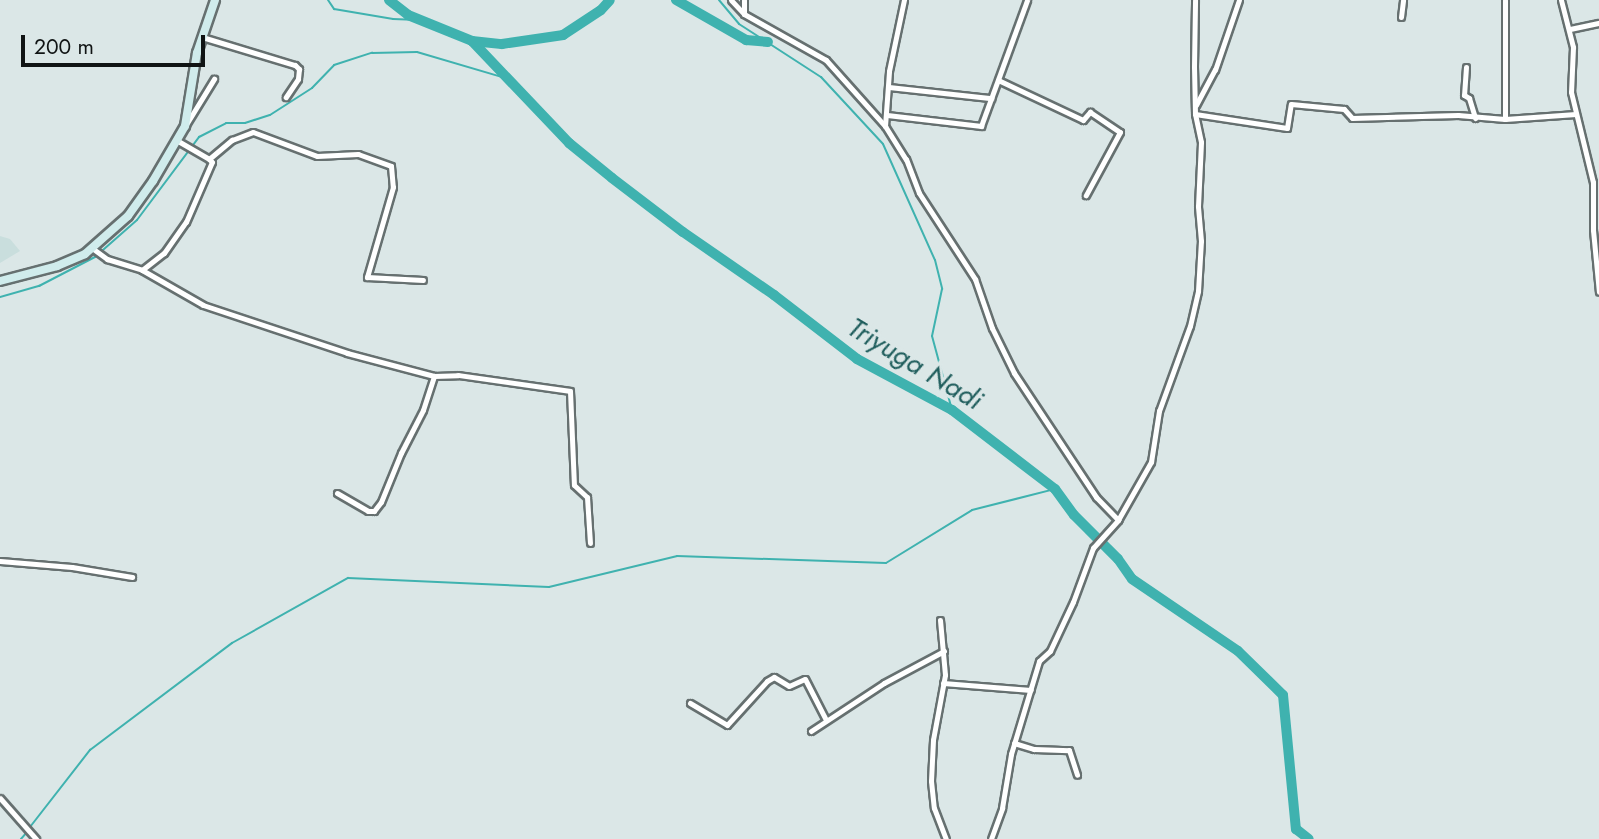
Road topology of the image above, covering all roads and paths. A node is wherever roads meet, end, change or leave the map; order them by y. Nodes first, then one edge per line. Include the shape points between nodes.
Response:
1 (215, 0) edge
2 (731, 0) edge
3 (744, 0) edge
4 (904, 0) edge
5 (1027, 0) edge
6 (1195, 0) edge
7 (1239, 0) edge
8 (1403, 0) edge
9 (1505, 0) edge
10 (1561, 0) edge
11 (744, 14) junction
12 (1401, 17) dead end
13 (1599, 23) edge
14 (1570, 29) junction
15 (202, 37) junction
16 (1466, 67) dead end
17 (214, 79) dead end
18 (998, 80) junction
19 (889, 87) junction
20 (286, 97) dead end
21 (991, 98) junction
22 (1195, 111) junction
23 (1576, 114) junction
24 (887, 115) junction
25 (1475, 118) junction
26 (1505, 119) junction
27 (185, 126) junction
28 (885, 126) junction
29 (178, 141) junction
30 (209, 159) junction
31 (1596, 182) edge
32 (1086, 195) dead end
33 (1594, 198) junction
34 (1599, 205) edge
35 (92, 248) junction
36 (142, 271) junction
37 (1, 280) edge
38 (424, 280) dead end
39 (1599, 292) edge
40 (433, 376) junction
41 (337, 493) dead end
42 (1118, 520) junction
43 (590, 542) dead end
44 (0, 561) edge
45 (132, 578) dead end
46 (940, 620) dead end
47 (944, 651) junction
48 (943, 683) junction
49 (1031, 690) junction
50 (690, 703) dead end
51 (826, 720) junction
52 (811, 731) dead end
53 (1014, 743) junction
54 (1077, 775) dead end
55 (0, 798) edge
56 (36, 839) edge
57 (946, 839) edge
58 (990, 839) edge

1 - 15 main road
2 - 11 street
3 - 11 street
4 - 19 street
5 - 18 street
6 - 22 street
7 - 22 street
8 - 12 street
9 - 26 street
10 - 14 street
11 - 28 street via 827,61
13 - 14 street
14 - 23 street
15 - 20 street via 295,65 298,79
15 - 27 main road
16 - 25 street via 1464,95
17 - 27 street
18 - 21 street
18 - 32 street via 1083,120 1090,112 1120,132
19 - 21 street
19 - 24 street
21 - 24 street via 981,126
22 - 25 street via 1287,128 1291,104 1344,109 1352,118
22 - 42 street via 1201,142 1198,291 1159,411 1151,462
23 - 26 street
23 - 31 street
24 - 28 street
25 - 26 street
27 - 29 main road
28 - 42 street via 906,159 919,193 975,279 1014,373 1096,497
29 - 30 street
29 - 35 main road via 128,216
30 - 36 street via 212,162 186,222 164,253
30 - 38 street via 232,140 253,132 317,156 358,154 391,166 393,187 368,277
31 - 33 street
33 - 34 street
33 - 39 street
35 - 36 street
35 - 37 main road via 57,266
36 - 40 street via 203,305
40 - 41 street via 382,502 368,511
40 - 43 street via 458,375 570,391 574,485 587,497
42 - 49 street via 1093,548 1050,651 1039,661
44 - 45 street
46 - 47 street
47 - 48 street
47 - 51 street
48 - 49 street
48 - 57 street via 931,781 934,808
49 - 53 street
50 - 51 street via 727,725 767,681 774,677 789,686 805,679
51 - 52 street
53 - 54 street via 1069,750
53 - 58 street via 1002,808
55 - 56 street

